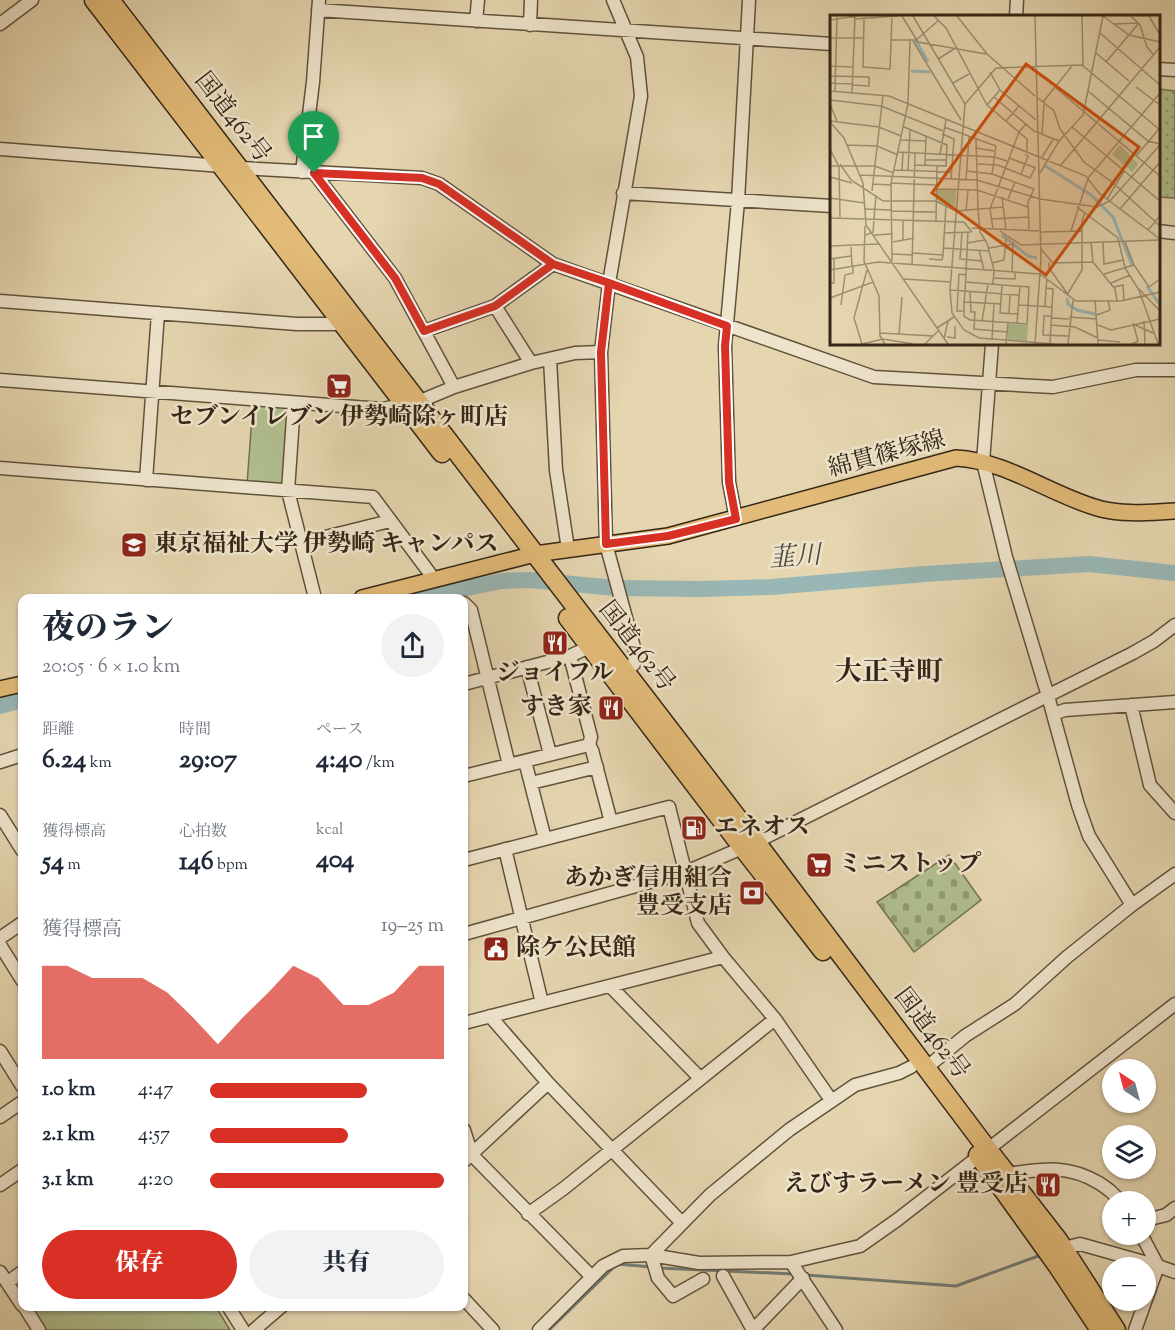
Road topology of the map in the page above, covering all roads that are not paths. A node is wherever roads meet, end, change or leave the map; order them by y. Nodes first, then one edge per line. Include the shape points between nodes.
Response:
1 (32, 0) edge
2 (94, 0) edge
3 (110, 0) edge
4 (478, 0) edge
5 (531, 0) edge
6 (614, 0) edge
7 (749, 0) edge
8 (1017, 0) edge
9 (319, 5) edge
10 (1016, 15) edge
11 (476, 21) junction
12 (0, 24) edge
13 (530, 25) junction
14 (627, 32) junction
15 (746, 38) junction
16 (830, 44) edge
17 (1160, 69) edge
18 (1175, 70) edge
19 (0, 149) edge
20 (231, 167) junction
21 (308, 173) junction
22 (623, 193) junction
23 (738, 201) junction
24 (830, 206) edge
25 (1160, 231) edge
26 (1175, 233) edge
27 (553, 264) junction
28 (609, 283) junction
29 (0, 301) edge
30 (495, 306) junction
31 (158, 313) junction
32 (343, 324) junction
33 (727, 326) junction
34 (424, 331) junction
35 (992, 345) edge
36 (601, 352) junction
37 (550, 359) junction
38 (531, 363) junction
39 (1175, 370) edge
40 (0, 380) edge
41 (990, 383) junction
42 (454, 387) junction
43 (153, 392) junction
44 (294, 403) junction
45 (411, 404) junction
46 (983, 462) junction
47 (0, 468) edge
48 (146, 480) junction
49 (288, 491) junction
50 (1175, 512) edge
51 (736, 519) junction
52 (390, 521) junction
53 (301, 543) junction
54 (606, 544) junction
55 (568, 549) junction
56 (529, 556) junction
57 (434, 579) junction
58 (551, 585) junction
59 (314, 594) edge
60 (377, 594) edge
61 (468, 606) edge
62 (1175, 625) edge
63 (589, 647) junction
64 (570, 656) junction
65 (527, 667) junction
66 (625, 673) junction
67 (486, 678) junction
68 (468, 683) edge
69 (18, 685) edge
70 (0, 689) edge
71 (1048, 696) junction
72 (1175, 702) edge
73 (1131, 705) junction
74 (1053, 714) junction
75 (589, 745) junction
76 (550, 754) junction
77 (18, 756) edge
78 (525, 760) junction
79 (0, 762) edge
80 (509, 765) junction
81 (597, 767) junction
82 (468, 775) edge
83 (531, 783) junction
84 (1175, 813) edge
85 (0, 815) edge
86 (611, 822) junction
87 (545, 838) junction
88 (18, 844) edge
89 (749, 845) junction
90 (505, 849) junction
91 (468, 859) edge
92 (686, 872) junction
93 (1175, 874) edge
94 (1132, 905) junction
95 (522, 918) junction
96 (18, 926) edge
97 (468, 933) edge
98 (0, 938) edge
99 (0, 945) edge
100 (723, 957) junction
101 (18, 974) edge
102 (610, 986) junction
103 (542, 1003) junction
104 (1175, 1004) edge
105 (490, 1016) junction
106 (775, 1020) junction
107 (468, 1022) edge
108 (1, 1055) edge
109 (919, 1068) junction
110 (700, 1078) junction
111 (18, 1080) edge
112 (548, 1083) junction
113 (831, 1100) junction
114 (18, 1105) edge
115 (0, 1117) edge
116 (612, 1150) junction
117 (984, 1154) junction
118 (468, 1158) edge
119 (18, 1173) edge
120 (1008, 1174) junction
121 (0, 1185) edge
122 (1110, 1191) edge
123 (1175, 1208) edge
124 (528, 1214) junction
125 (1156, 1218) edge
126 (682, 1223) junction
127 (1146, 1245) edge
128 (1064, 1248) junction
129 (651, 1256) junction
130 (792, 1262) junction
131 (1157, 1269) junction
132 (1175, 1272) edge
133 (723, 1276) dead end
134 (4, 1277) edge
135 (592, 1277) junction
136 (803, 1278) junction
137 (703, 1279) dead end
138 (18, 1298) edge
139 (468, 1303) edge
140 (26, 1311) edge
141 (231, 1311) edge
142 (276, 1311) edge
143 (39, 1330) edge
144 (243, 1330) edge
145 (254, 1330) edge
146 (493, 1330) edge
147 (539, 1330) edge
148 (753, 1330) edge
149 (836, 1330) edge
150 (1100, 1330) edge
151 (1116, 1330) edge
152 (1135, 1330) edge

1 - 12 street
2 - 20 highway, 国道462号
3 - 20 highway, 国道462号
4 - 11 street
5 - 13 street
6 - 14 street
7 - 15 street
8 - 10 street
9 - 11 street
9 - 21 street
11 - 13 street
13 - 14 street
14 - 15 street
14 - 22 street via 637,57 640,96
15 - 16 street
15 - 23 street
17 - 18 street
19 - 20 street
20 - 21 street
20 - 32 highway, 国道462号
20 - 45 highway, 国道462号
21 - 27 street via 422,178 439,184
21 - 34 street via 395,278
22 - 23 street
22 - 28 street
23 - 24 street
23 - 33 street
25 - 26 street
27 - 28 street
27 - 30 street
28 - 33 street
28 - 36 street
29 - 31 street
30 - 34 street
30 - 38 street
31 - 32 street
31 - 43 street
32 - 45 highway, 国道462号
33 - 41 street via 874,377
33 - 51 street via 729,482
34 - 42 street
35 - 41 street
36 - 37 street
36 - 54 street
37 - 38 street
37 - 55 street via 556,470
38 - 42 street
39 - 41 street via 1136,370 1053,387
40 - 43 street
41 - 46 street
42 - 45 street
43 - 44 street
43 - 48 street
44 - 45 street via 382,409
44 - 49 street
45 - 56 highway, 国道462号
46 - 50 main road, 綿貫篠塚線 via 1101,509
46 - 51 main road, 綿貫篠塚線 via 956,458
46 - 71 street via 1011,578
47 - 48 street
48 - 49 street
49 - 52 street via 373,497
49 - 53 street
51 - 54 main road, 綿貫篠塚線 via 668,536
52 - 53 street
52 - 57 street
53 - 59 street
54 - 55 main road, 綿貫篠塚線
54 - 66 street via 635,651 634,664
55 - 56 main road, 綿貫篠塚線
56 - 57 main road, 綿貫篠塚線
56 - 58 highway, 国道462号
57 - 60 main road, 綿貫篠塚線
58 - 63 highway, 国道462号
58 - 66 highway, 国道462号
61 - 67 street
62 - 71 street via 1133,653
63 - 64 street
63 - 89 highway, 国道462号
64 - 65 street
64 - 75 street via 591,737
65 - 67 street
65 - 76 street
66 - 89 highway, 国道462号
67 - 68 street
67 - 80 street
69 - 70 main road
71 - 74 street
71 - 89 street
72 - 73 street
73 - 74 street
73 - 84 street via 1150,785
74 - 94 street via 1089,836
75 - 76 street
75 - 81 street
76 - 78 street
77 - 79 street
78 - 80 street
78 - 83 street
80 - 82 street
81 - 83 street
81 - 86 street
83 - 87 street
85 - 88 street
86 - 87 street
86 - 92 street via 669,807
87 - 90 street
89 - 92 street
89 - 109 highway, 国道462号
90 - 91 street
90 - 95 street
92 - 95 street
92 - 100 street via 698,923
93 - 94 street
94 - 109 street via 1015,1004
95 - 97 street
95 - 103 street
96 - 98 street
99 - 101 street
100 - 102 street
100 - 106 street
102 - 103 street
102 - 110 street
103 - 105 street
104 - 117 street
105 - 107 street
105 - 112 street
106 - 110 street
106 - 113 street
108 - 111 street
109 - 113 street via 855,1085
109 - 117 highway, 国道462号
110 - 116 street
112 - 116 street
112 - 118 street
113 - 126 street
114 - 115 street
116 - 124 street
116 - 126 street
117 - 120 highway, 国道462号
117 - 130 street via 860,1246
117 - 150 highway, 国道462号
118 - 124 street
119 - 121 street
120 - 122 street via 1054,1168 1079,1173
120 - 128 highway, 国道462号
123 - 125 street
124 - 135 street
126 - 129 street
127 - 131 street
128 - 131 street via 1080,1244
128 - 151 highway, 国道462号
129 - 130 street via 699,1263
129 - 135 street via 623,1256
129 - 137 street via 658,1278 673,1296
130 - 136 street
131 - 132 street
131 - 152 street
133 - 148 street
134 - 138 street
135 - 147 street
136 - 148 street
136 - 149 street
139 - 146 street
140 - 143 street
141 - 144 street
142 - 145 street

